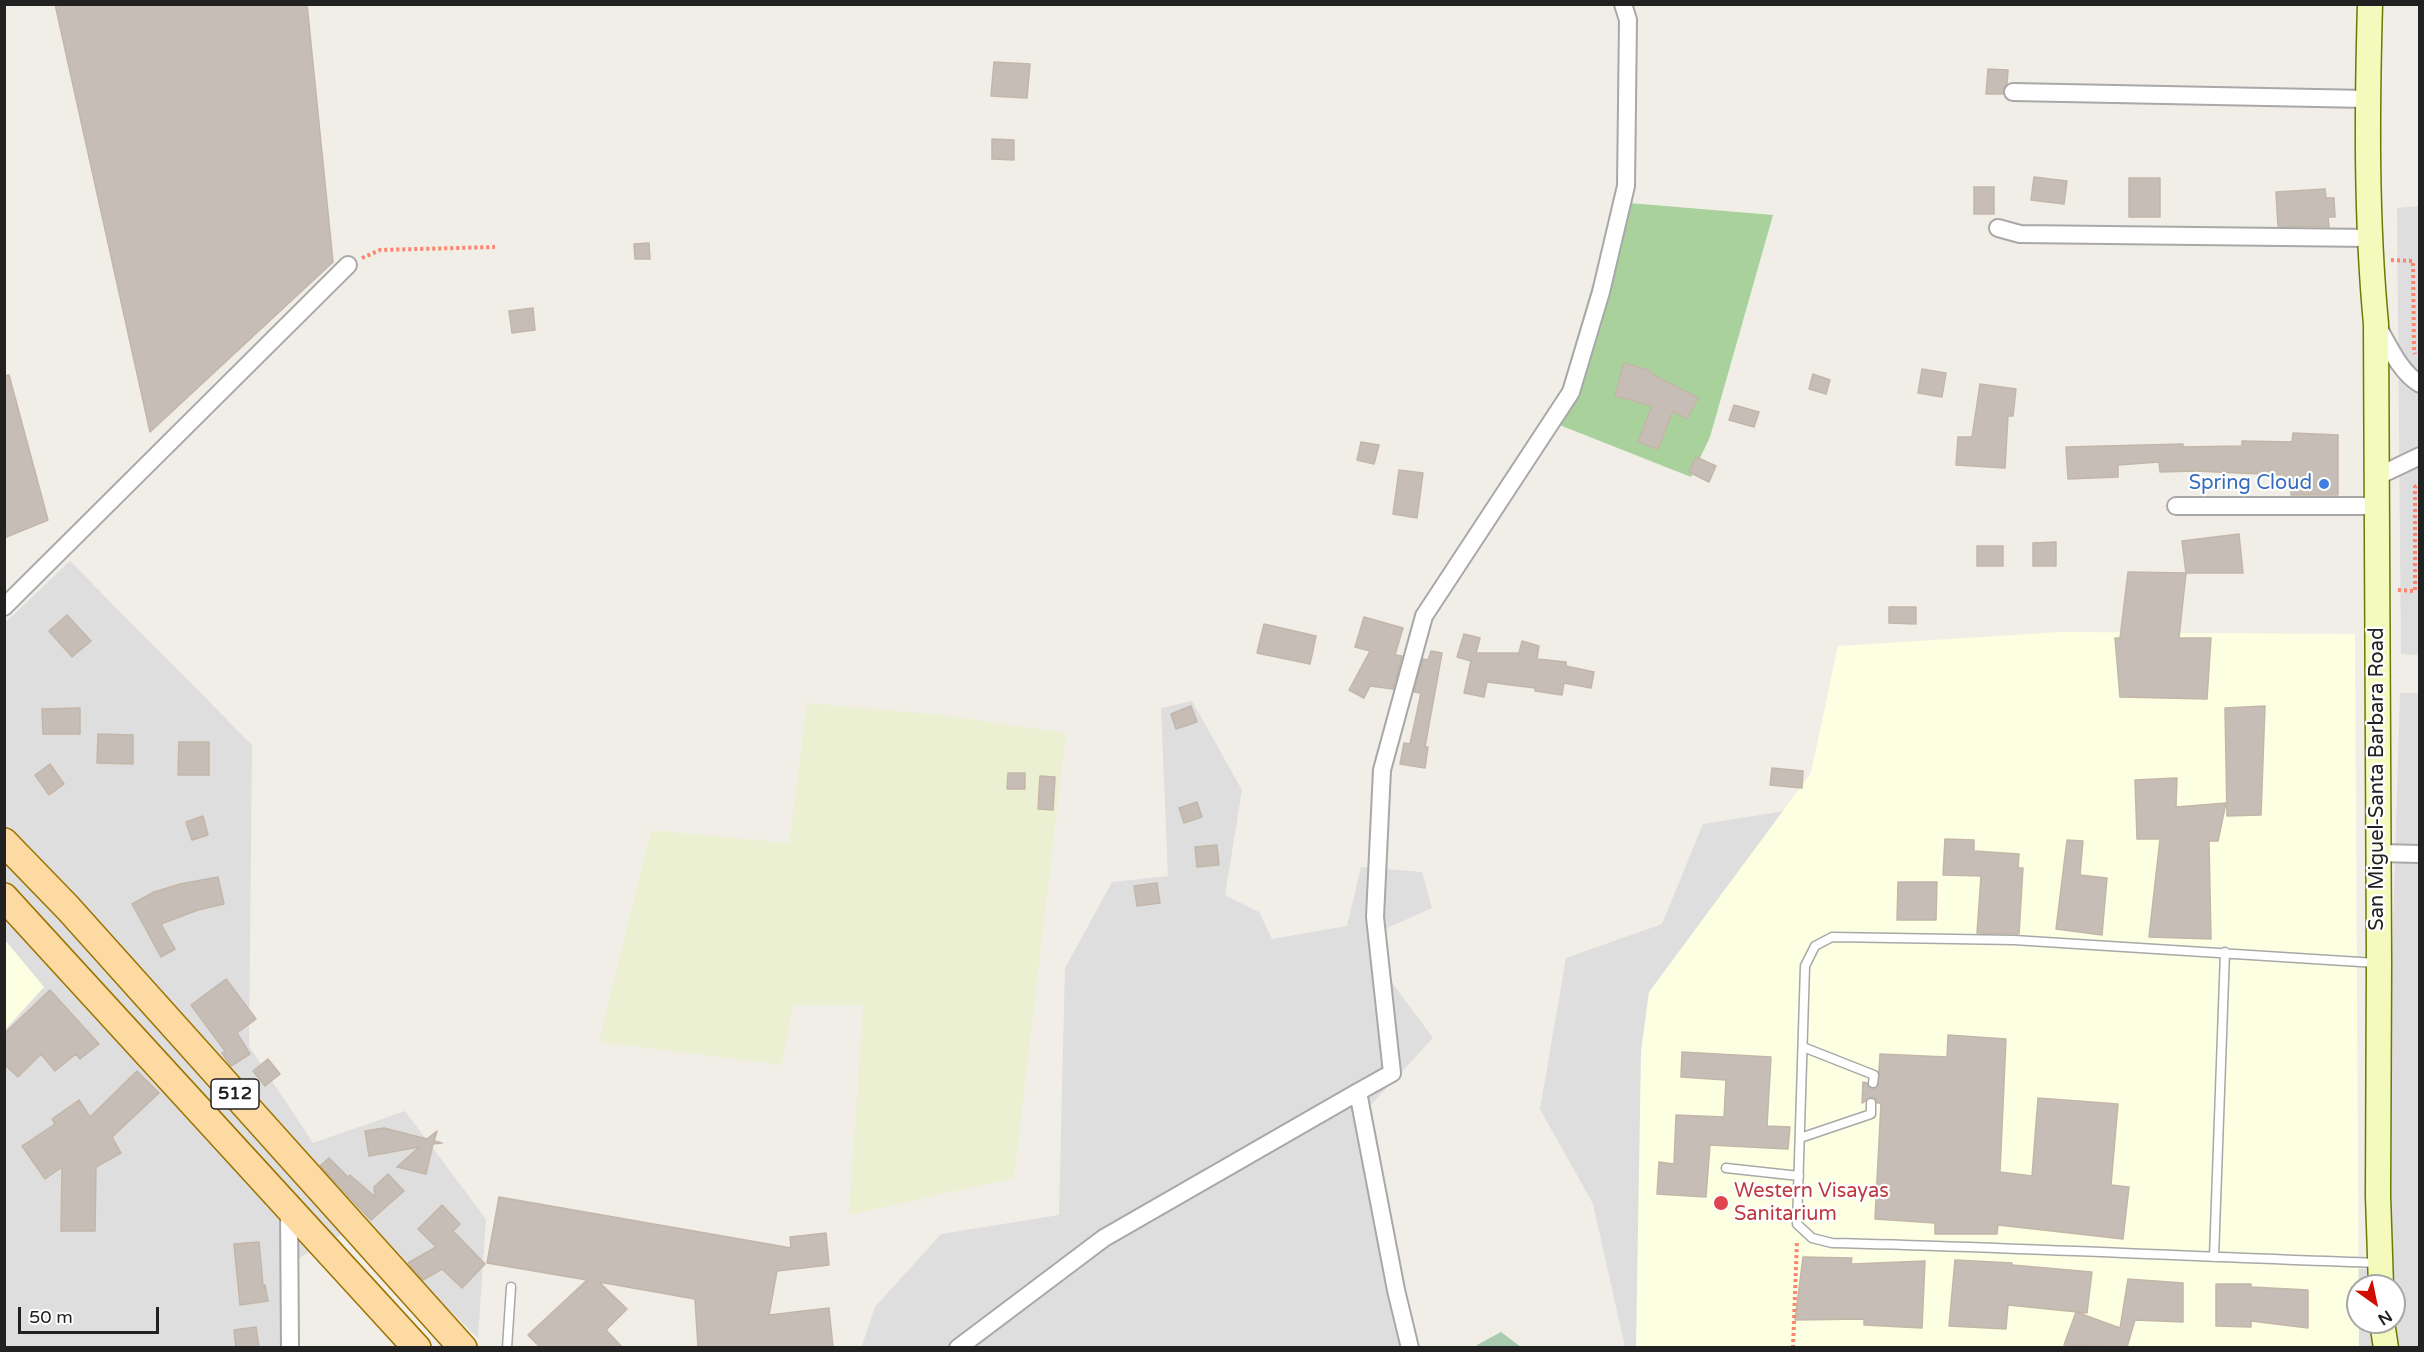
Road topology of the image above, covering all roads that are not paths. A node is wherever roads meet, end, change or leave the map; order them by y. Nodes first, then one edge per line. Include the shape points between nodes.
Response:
1 (1623, 4) edge
2 (2370, 4) edge
3 (2013, 92) dead end
4 (2367, 99) junction
5 (1998, 228) dead end
6 (2370, 257) junction
7 (348, 265) road end
8 (2376, 324) junction
9 (2420, 384) edge
10 (2420, 456) edge
11 (2376, 477) junction
12 (2176, 506) dead end
13 (2376, 506) junction
14 (4, 607) edge
15 (4, 842) edge
16 (2379, 853) junction
17 (2420, 854) edge
18 (4, 897) edge
19 (2225, 952) junction
20 (2379, 963) junction
21 (1803, 1047) junction
22 (1874, 1083) dead end
23 (233, 1092) junction
24 (1358, 1092) junction
25 (1872, 1103) dead end
26 (206, 1116) junction
27 (1800, 1138) junction
28 (1726, 1168) dead end
29 (1799, 1176) junction
30 (290, 1208) junction
31 (2214, 1257) junction
32 (2372, 1274) edge
33 (2381, 1274) edge
34 (511, 1287) dead end
35 (290, 1347) edge
36 (417, 1347) edge
37 (463, 1347) edge
38 (507, 1347) edge
39 (958, 1347) edge
40 (1410, 1347) edge

1 - 24 street via 1628,20 1626,186 1601,292 1571,392 1425,616 1382,770 1375,917 1392,1073
2 - 4 main road, San Miguel-Santa Barbara Road
3 - 4 street
4 - 6 main road, San Miguel-Santa Barbara Road
5 - 6 street via 2020,234
6 - 8 main road, San Miguel-Santa Barbara Road
7 - 14 street
8 - 9 street via 2412,380
8 - 11 main road, San Miguel-Santa Barbara Road
10 - 11 street
11 - 13 main road, San Miguel-Santa Barbara Road
12 - 13 street
13 - 16 main road, San Miguel-Santa Barbara Road
15 - 23 main road, 512
16 - 17 street
16 - 20 main road, San Miguel-Santa Barbara Road
18 - 26 main road, 512
19 - 20 lane
19 - 21 lane via 2014,940 1832,937 1815,946 1805,966
19 - 31 lane
20 - 33 main road, San Miguel-Santa Barbara Road
21 - 22 lane via 1874,1075
21 - 27 lane
23 - 26 main road
23 - 37 main road, 512
24 - 39 street via 1104,1238
24 - 40 street
25 - 27 lane via 1871,1114
26 - 30 main road, 512
27 - 29 lane
28 - 29 lane
29 - 31 lane via 1797,1224 1812,1238 1832,1243
30 - 35 street
30 - 36 main road, 512
31 - 32 lane
34 - 38 lane

